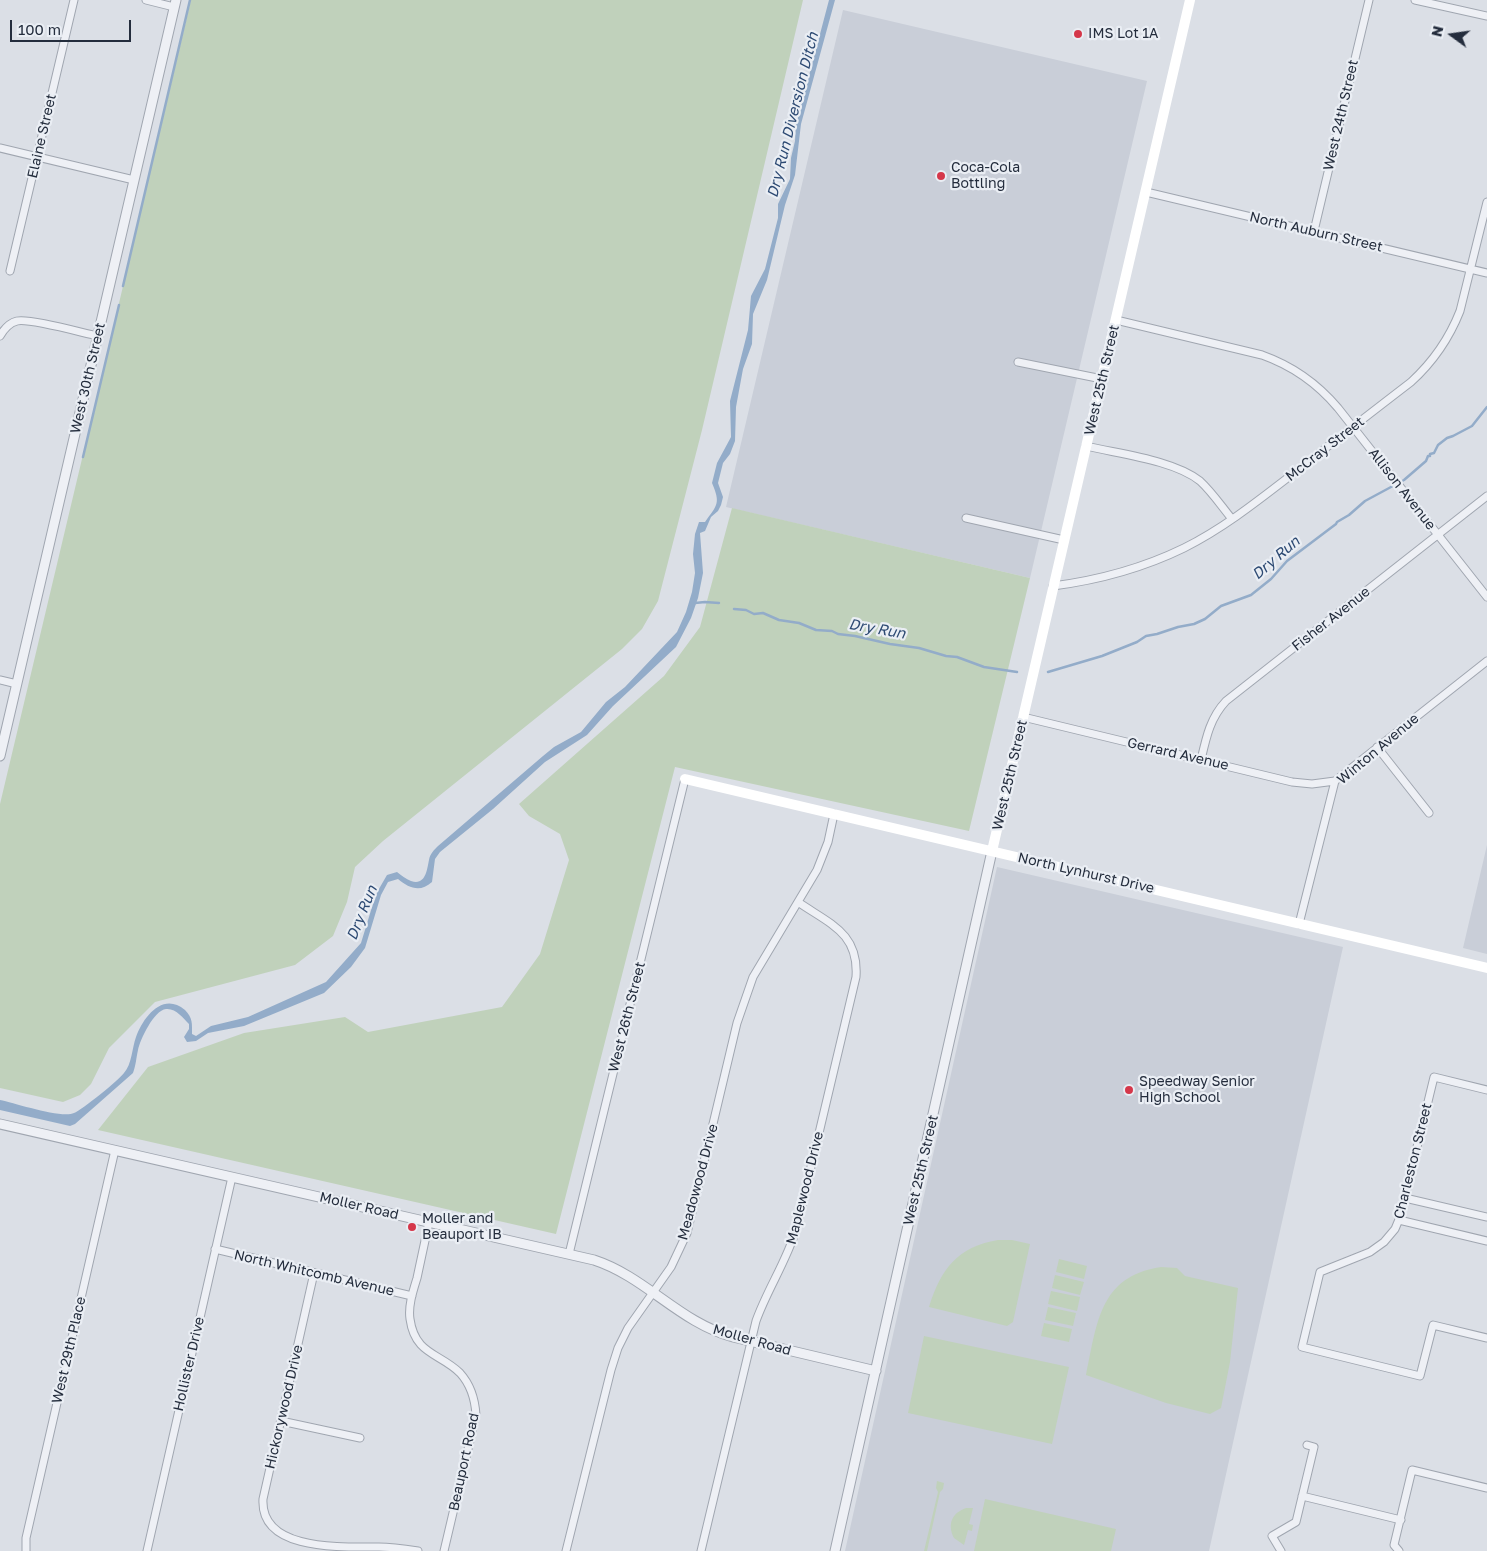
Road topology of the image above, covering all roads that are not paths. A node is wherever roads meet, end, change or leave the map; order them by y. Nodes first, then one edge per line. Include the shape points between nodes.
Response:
1 (74, 0) edge
2 (146, 0) edge
3 (1190, 0) edge
4 (1369, 0) edge
5 (1415, 0) edge
6 (175, 3) edge
7 (1487, 16) edge
8 (0, 148) edge
9 (37, 157) junction
10 (134, 180) junction
11 (1146, 192) junction
12 (1487, 202) edge
13 (1314, 231) junction
14 (1471, 269) junction
15 (10, 271) dead end
16 (1487, 273) edge
17 (1116, 320) junction
18 (0, 336) edge
19 (98, 336) junction
20 (1018, 362) dead end
21 (1102, 379) junction
22 (1353, 427) junction
23 (1086, 446) junction
24 (1487, 496) edge
25 (966, 518) dead end
26 (1232, 519) junction
27 (1438, 535) junction
28 (1064, 540) junction
29 (1053, 586) junction
30 (1487, 597) edge
31 (1487, 661) edge
32 (0, 680) edge
33 (17, 684) junction
34 (1022, 718) junction
35 (1377, 747) junction
36 (0, 756) edge
37 (1201, 760) junction
38 (685, 779) joint
39 (1335, 781) junction
40 (834, 814) junction
41 (1430, 814) dead end
42 (992, 851) junction
43 (798, 902) junction
44 (1299, 924) junction
45 (1487, 968) edge
46 (1487, 1090) edge
47 (0, 1124) edge
48 (115, 1150) junction
49 (232, 1177) junction
50 (1405, 1198) junction
51 (1487, 1217) edge
52 (1399, 1220) junction
53 (429, 1222) junction
54 (1487, 1241) edge
55 (215, 1249) junction
56 (569, 1254) junction
57 (314, 1273) junction
58 (653, 1292) junction
59 (412, 1296) junction
60 (1487, 1338) edge
61 (751, 1342) junction
62 (876, 1371) junction
63 (281, 1421) junction
64 (360, 1438) dead end
65 (1307, 1445) dead end
66 (1487, 1488) edge
67 (1302, 1496) junction
68 (1401, 1520) junction
69 (26, 1551) edge
70 (147, 1551) edge
71 (418, 1551) edge
72 (444, 1551) edge
73 (566, 1551) edge
74 (701, 1551) edge
75 (836, 1551) edge
76 (1280, 1551) edge
77 (1399, 1551) edge

1 - 9 street, Elaine Street
2 - 6 street
3 - 11 main road, West 25th Street
4 - 13 street, West 24th Street
5 - 7 street
6 - 10 street, West 30th Street
8 - 9 street
9 - 10 street
9 - 15 street, Elaine Street
10 - 19 street, West 30th Street
11 - 13 street, North Auburn Street
11 - 17 main road, West 25th Street
12 - 14 street, McCray Street
13 - 14 street, North Auburn Street
14 - 16 street, North Auburn Street
14 - 22 street, McCray Street via 1458,318 1435,358 1411,382
17 - 21 main road, West 25th Street
17 - 22 street, Allison Avenue via 1248,350 1283,363 1320,389
18 - 19 street via 11,324 25,320
19 - 33 street, West 30th Street
20 - 21 street
21 - 23 main road, West 25th Street
22 - 26 street, McCray Street
22 - 27 street, Allison Avenue
23 - 26 street via 1184,471 1206,487
23 - 28 main road, West 25th Street
24 - 27 street, Fisher Avenue
25 - 28 street
26 - 29 street, McCray Street via 1188,546 1148,563 1094,579
27 - 30 street, Allison Avenue
27 - 37 street, Fisher Avenue via 1226,701 1208,730
28 - 29 main road, West 25th Street
29 - 34 main road, West 25th Street
31 - 35 street, Winton Avenue
32 - 33 street
33 - 36 street, West 30th Street
34 - 37 street, Gerrard Avenue
34 - 42 main road, West 25th Street
35 - 39 street, Winton Avenue
35 - 41 street
37 - 39 street, Gerrard Avenue via 1296,782
38 - 40 main road, North Lynhurst Drive
38 - 56 street, West 26th Street
39 - 44 street, Winton Avenue
40 - 42 main road, North Lynhurst Drive
40 - 43 street, Meadowood Drive via 819,866
42 - 44 main road, North Lynhurst Drive
42 - 62 street, West 25th Street
43 - 58 street, Meadowood Drive via 762,960 746,994 690,1226 677,1257
43 - 61 street, Maplewood Drive via 846,936 855,954 856,977 796,1230 760,1312
44 - 45 main road, North Lynhurst Drive
46 - 50 street, Charleston Street via 1434,1078
47 - 48 street, Moller Road
48 - 49 street, Moller Road
48 - 69 street, West 29th Place via 26,1538
49 - 53 street, Moller Road
49 - 55 street, Hollister Drive
50 - 51 street
50 - 52 street, Charleston Street
52 - 54 street
52 - 60 street, Charleston Street via 1389,1237 1375,1249 1320,1272 1302,1347 1420,1376 1433,1325
53 - 56 street, Moller Road
53 - 59 street, Beauport Road
55 - 57 street, North Whitcomb Avenue
55 - 70 street, Hollister Drive
56 - 58 street, Moller Road via 619,1270
57 - 59 street, North Whitcomb Avenue
57 - 63 street, Hickorywood Drive
58 - 61 street, Moller Road via 700,1324
58 - 73 street, Meadowood Drive via 628,1328 613,1363
59 - 72 street, Beauport Road via 410,1320 418,1341 428,1352 459,1372 469,1385 475,1403 475,1422
61 - 62 street, Moller Road
61 - 74 street, Maplewood Drive
62 - 75 street, West 25th Street
63 - 64 street
63 - 71 street, Hickorywood Drive via 262,1508 268,1525 279,1536 322,1547 383,1547
65 - 67 street via 1314,1447
66 - 68 street via 1412,1470
67 - 68 street
67 - 76 street via 1296,1522 1272,1536
68 - 77 street via 1394,1545

